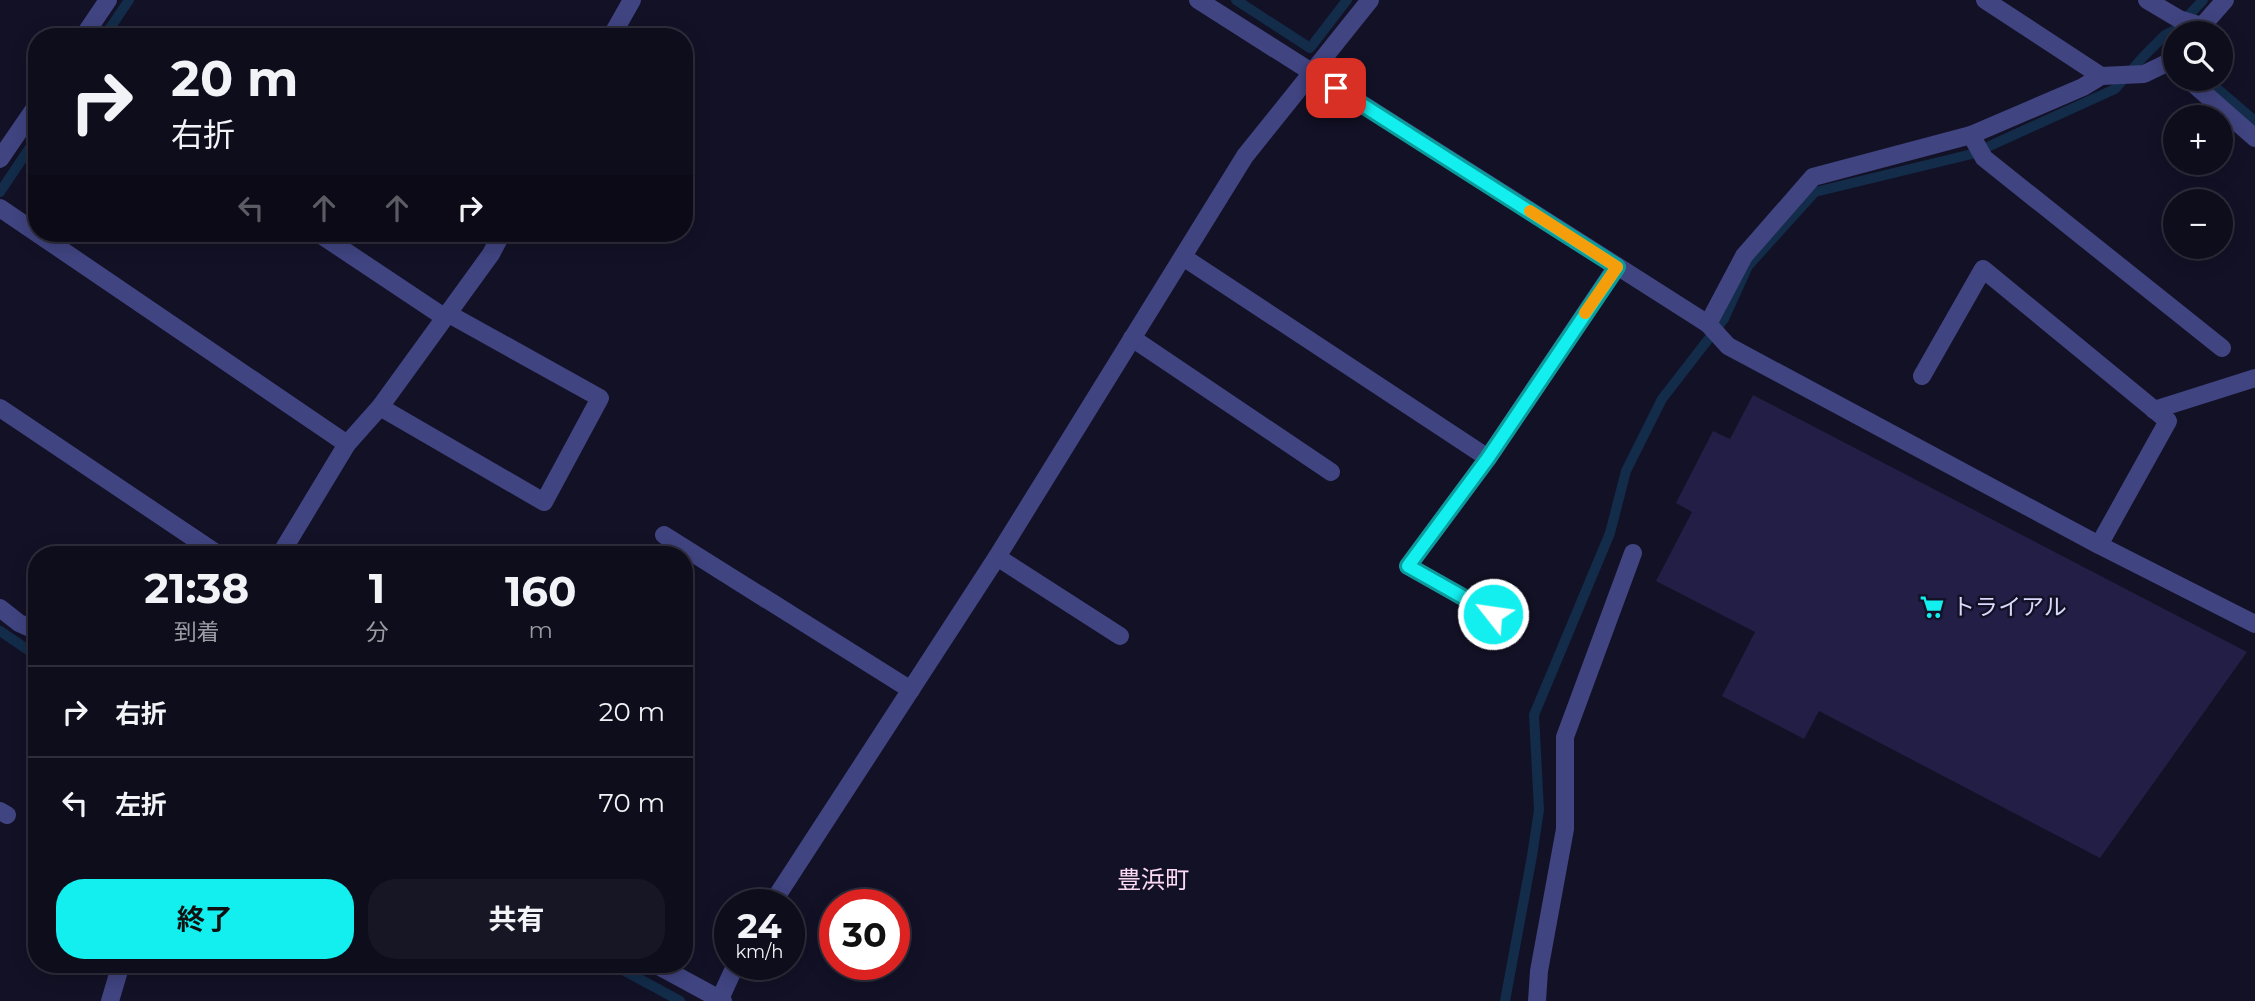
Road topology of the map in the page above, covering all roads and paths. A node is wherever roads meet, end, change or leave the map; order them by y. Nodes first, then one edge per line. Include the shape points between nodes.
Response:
1 (108, 0) edge
2 (632, 0) edge
3 (1198, 0) edge
4 (1370, 0) edge
5 (1986, 0) edge
6 (2147, 0) edge
7 (2225, 0) edge
8 (2184, 21) edge
9 (2199, 21) edge
10 (89, 28) edge
11 (616, 28) edge
12 (2163, 66) edge
13 (1313, 73) junction
14 (2101, 76) junction
15 (2202, 91) edge
16 (28, 118) edge
17 (2255, 138) edge
18 (1977, 146) junction
19 (0, 159) edge
20 (2, 209) edge
21 (28, 227) edge
22 (50, 242) edge
23 (332, 242) edge
24 (497, 242) edge
25 (1182, 257) junction
26 (1617, 267) junction
27 (445, 315) junction
28 (1712, 328) junction
29 (1132, 338) junction
30 (2222, 348) dead end
31 (1923, 376) dead end
32 (2255, 378) edge
33 (380, 407) junction
34 (0, 408) edge
35 (2154, 410) junction
36 (347, 444) junction
37 (1488, 458) junction
38 (1331, 472) dead end
39 (664, 534) dead end
40 (2099, 545) junction
41 (206, 546) edge
42 (285, 546) edge
43 (683, 546) edge
44 (693, 552) edge
45 (1633, 553) dead end
46 (997, 557) junction
47 (0, 608) edge
48 (1493, 614) dead end
49 (2255, 624) edge
50 (28, 627) edge
51 (1120, 636) dead end
52 (911, 690) junction
53 (781, 889) edge
54 (118, 973) edge
55 (672, 973) edge
56 (729, 980) edge
57 (721, 1000) edge
58 (110, 1001) edge
59 (1536, 1001) edge

1 - 10 street
2 - 11 street
3 - 13 street
4 - 13 street
5 - 14 street
6 - 8 street
7 - 9 street
12 - 14 street via 2144,74
13 - 25 street via 1245,156
13 - 26 street
14 - 18 street
15 - 17 street
16 - 19 street
18 - 28 street via 1813,177 1744,256
18 - 30 street
20 - 21 street
22 - 36 street
23 - 27 street
24 - 27 street
25 - 29 street
25 - 37 street
26 - 28 street
26 - 37 street
27 - 33 street
27 - 33 street via 600,398 544,502
28 - 40 street via 1728,346
29 - 38 street
29 - 46 street
31 - 35 street via 1983,269
32 - 35 street
33 - 36 street
34 - 41 street
35 - 40 street via 2168,421
36 - 42 street
37 - 48 street via 1408,566
39 - 43 street
40 - 49 street
44 - 52 street
45 - 59 street via 1565,737 1565,829
46 - 51 street
46 - 52 street
47 - 50 street
52 - 53 street
54 - 58 street
55 - 57 street
56 - 57 street

